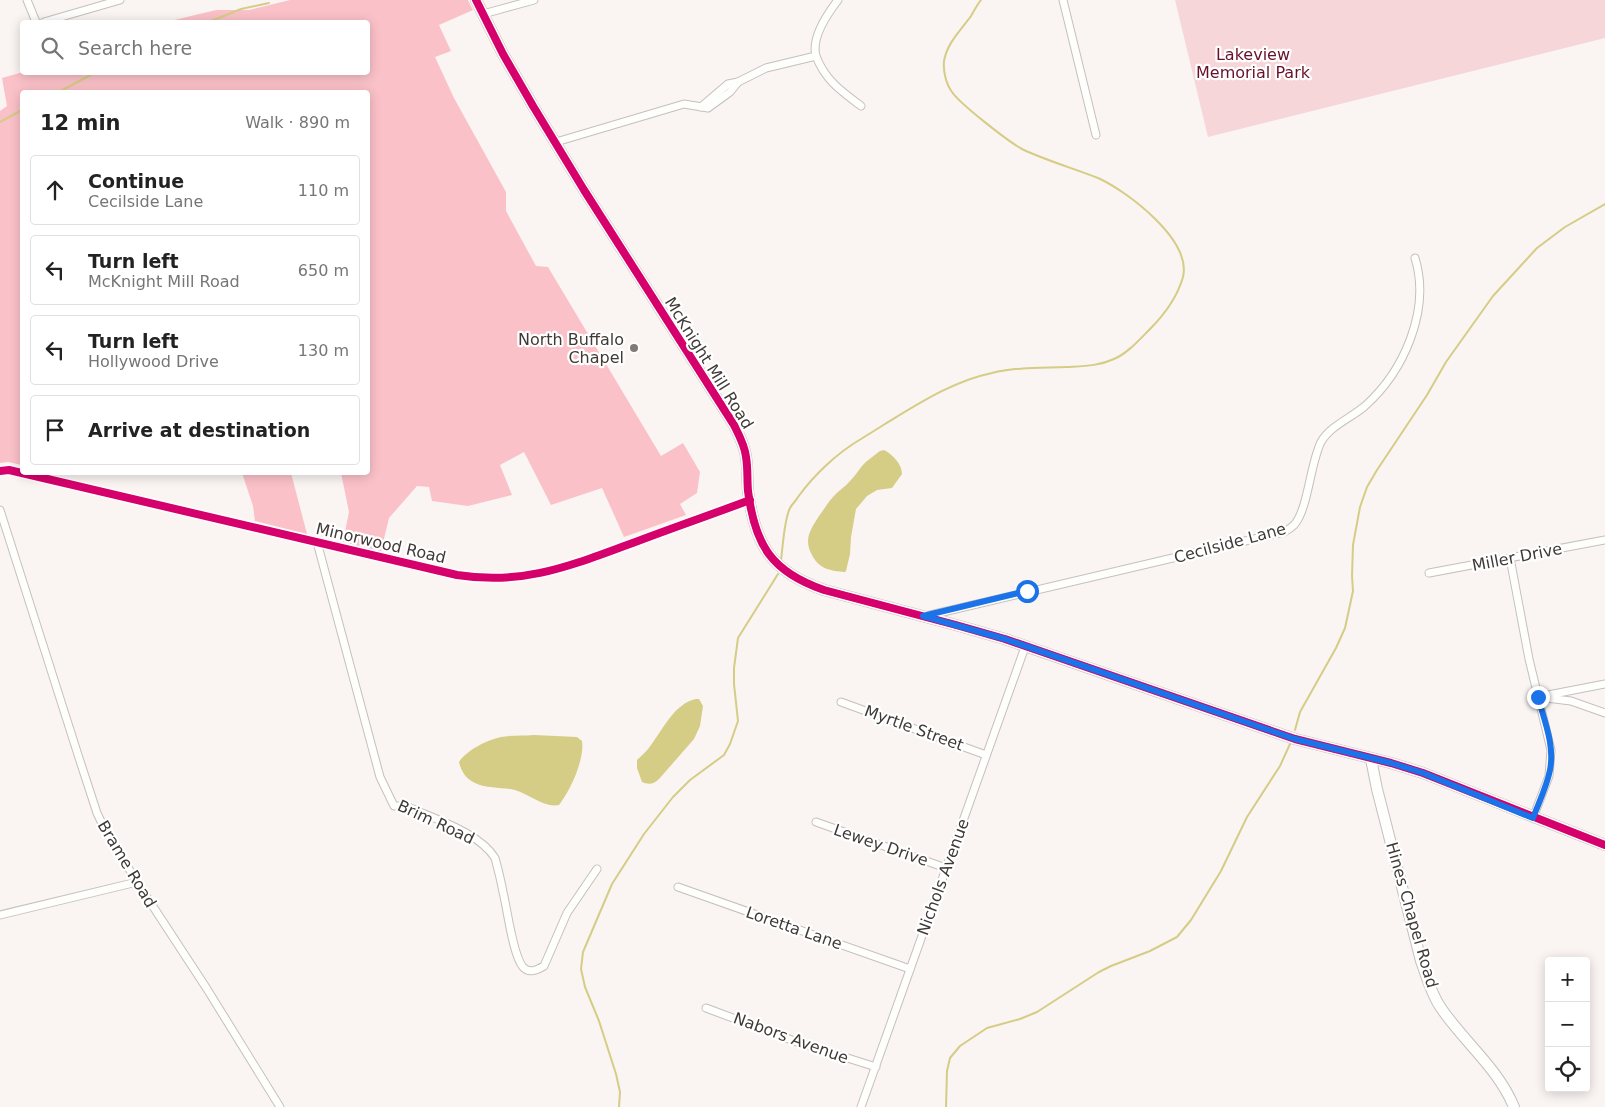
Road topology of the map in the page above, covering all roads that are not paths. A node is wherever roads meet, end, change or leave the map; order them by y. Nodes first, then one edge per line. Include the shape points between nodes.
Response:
1 (27, 0) edge
2 (120, 0) edge
3 (476, 0) edge
4 (534, 0) edge
5 (838, 0) edge
6 (1064, 0) edge
7 (483, 14) junction
8 (35, 20) edge
9 (51, 20) edge
10 (816, 56) junction
11 (862, 106) dead end
12 (1096, 135) dead end
13 (556, 142) junction
14 (1416, 258) dead end
15 (0, 471) edge
16 (20, 473) edge
17 (30, 475) edge
18 (750, 500) junction
19 (0, 510) edge
20 (1605, 540) edge
21 (317, 542) junction
22 (1510, 558) junction
23 (1429, 573) dead end
24 (923, 616) junction
25 (1025, 646) junction
26 (1605, 684) edge
27 (1538, 697) junction
28 (841, 702) dead end
29 (1605, 714) edge
30 (986, 755) junction
31 (1371, 759) junction
32 (1533, 818) junction
33 (816, 822) dead end
34 (1605, 846) edge
35 (946, 868) junction
36 (596, 869) dead end
37 (137, 882) junction
38 (678, 888) dead end
39 (0, 915) edge
40 (910, 969) junction
41 (706, 1008) dead end
42 (876, 1067) junction
43 (280, 1107) edge
44 (861, 1107) edge
45 (1514, 1107) edge

1 - 8 street
2 - 9 street
3 - 7 street, McKnight Mill Road
4 - 7 street
5 - 10 street via 820,28
6 - 12 street
7 - 13 street, McKnight Mill Road
10 - 11 street via 831,81
10 - 13 street via 766,68 728,84 705,107 684,104
13 - 18 street, McKnight Mill Road via 734,425 746,455
14 - 24 street, Cecilside Lane via 1420,304 1404,353 1373,398 1321,442 1299,518 1290,529
15 - 16 street, Minorwood Road
17 - 21 street, Minorwood Road
18 - 21 street, Minorwood Road via 562,568 520,578 488,579 457,575
18 - 24 street, McKnight Mill Road via 762,544 774,562 792,575 824,590
19 - 37 street, Brame Road via 97,813
20 - 22 street, Miller Drive
21 - 36 street, Brim Road via 380,777 394,806 406,806 465,832 489,849 495,858 518,960 523,968 529,971 544,966 567,913
22 - 23 street, Miller Drive
22 - 27 street
24 - 25 street, McKnight Mill Road
25 - 30 street, Nichols Avenue
25 - 31 street, McKnight Mill Road via 1295,739
26 - 27 street
27 - 29 street via 1571,701
27 - 32 street via 1552,759
28 - 30 street, Myrtle Street
30 - 35 street, Nichols Avenue
31 - 32 street, McKnight Mill Road via 1423,773
31 - 45 street, Hines Chapel Road via 1428,982 1442,1009 1504,1085
32 - 34 street, McKnight Mill Road
33 - 35 street, Lewey Drive
35 - 40 street, Nichols Avenue
37 - 39 street
37 - 43 street, Brame Road
38 - 40 street, Loretta Lane
40 - 42 street, Nichols Avenue
41 - 42 street, Nabors Avenue
42 - 44 street, Nichols Avenue

